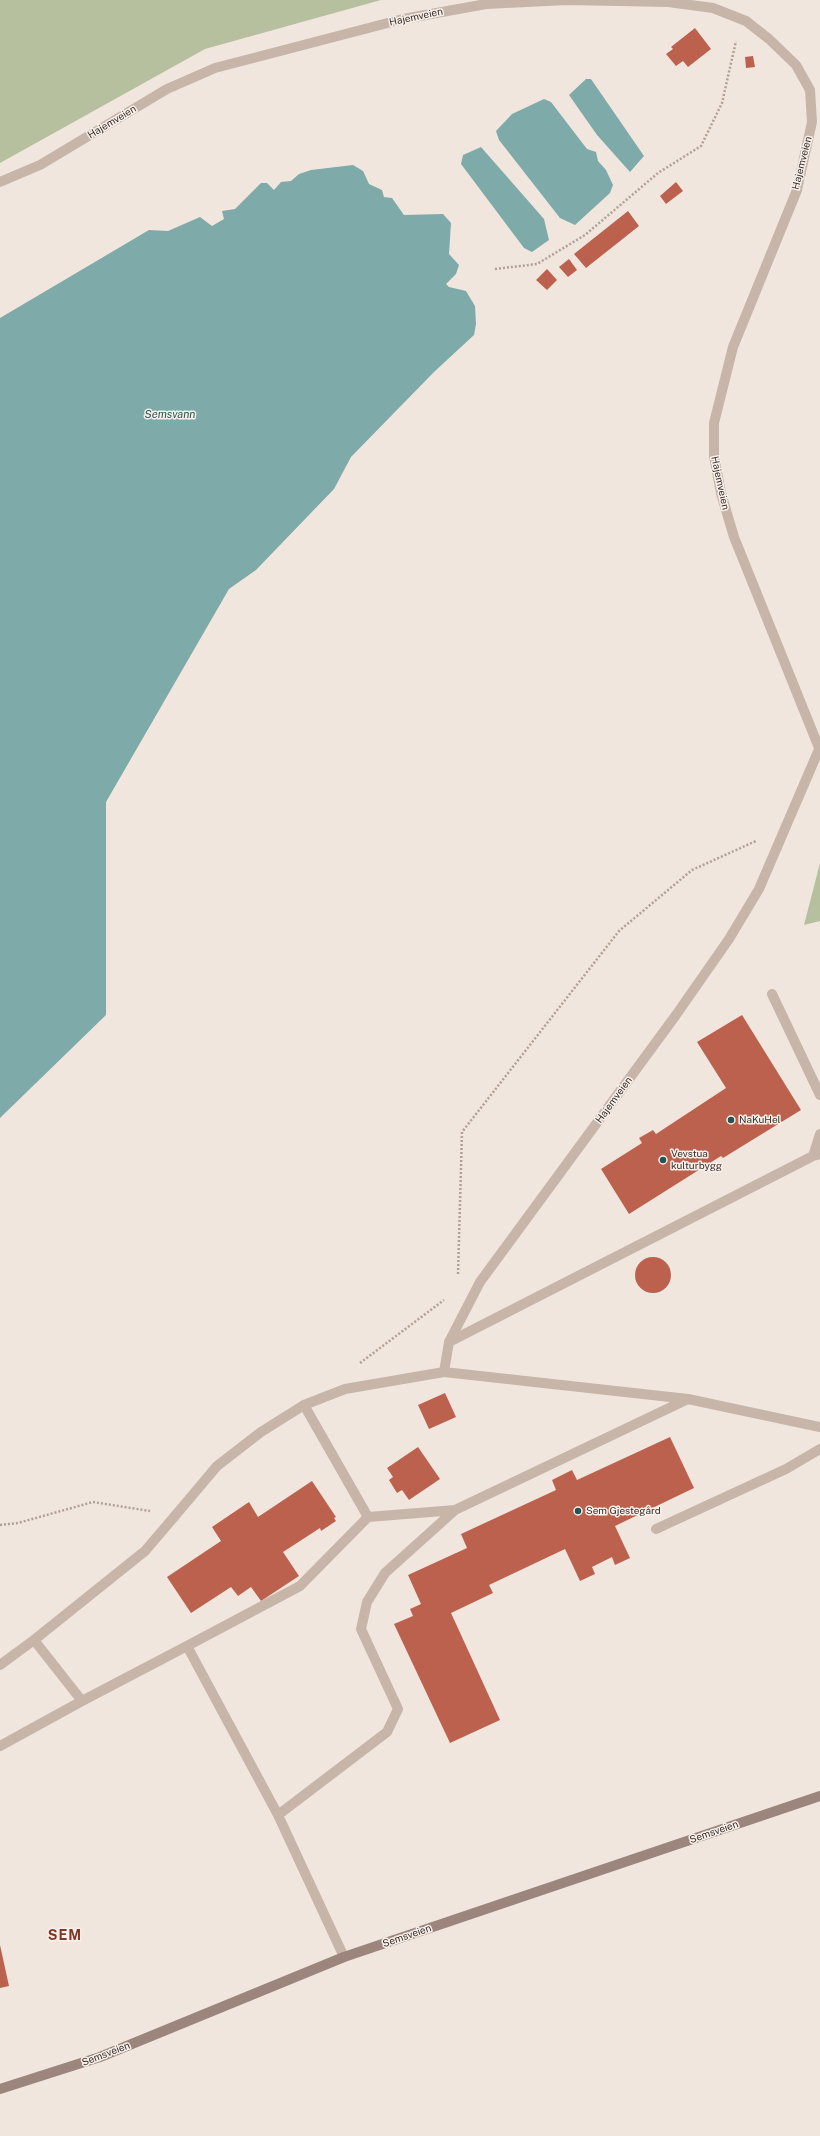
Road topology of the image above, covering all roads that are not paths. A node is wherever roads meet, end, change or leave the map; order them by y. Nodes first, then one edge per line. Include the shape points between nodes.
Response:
1 (0, 182) edge
2 (820, 748) edge
3 (772, 994) dead end
4 (820, 1095) edge
5 (820, 1134) edge
6 (816, 1155) edge
7 (449, 1342) junction
8 (444, 1372) junction
9 (688, 1399) junction
10 (304, 1405) junction
11 (820, 1427) edge
12 (820, 1449) edge
13 (455, 1510) junction
14 (368, 1517) junction
15 (656, 1529) dead end
16 (34, 1640) junction
17 (187, 1646) junction
18 (0, 1665) edge
19 (82, 1700) junction
20 (0, 1746) edge
21 (820, 1796) edge
22 (278, 1815) junction
23 (344, 1957) junction
24 (0, 2089) edge

1 - 2 street, Hajemveien via 40,165 167,89 216,68 403,19 486,4 567,0 668,2 713,8 746,21 796,65 810,90 812,122 797,190 733,347 714,423 714,456 721,493 734,537
2 - 7 street, Hajemveien via 759,888 729,940 480,1282
3 - 4 street
5 - 6 street
6 - 7 street
7 - 8 street, Hajemveien
8 - 9 street
8 - 10 street via 345,1389
9 - 11 street
9 - 13 street
10 - 14 street
10 - 16 street via 261,1432 217,1466 145,1551
12 - 15 street via 786,1469
13 - 14 street
13 - 22 street via 385,1573 367,1602 361,1629 398,1709 387,1732
14 - 17 street via 300,1586
16 - 18 street
16 - 19 street
17 - 19 street
17 - 22 street
19 - 20 street
21 - 23 main road, Semsveien
22 - 23 street
23 - 24 main road, Semsveien via 100,2057

